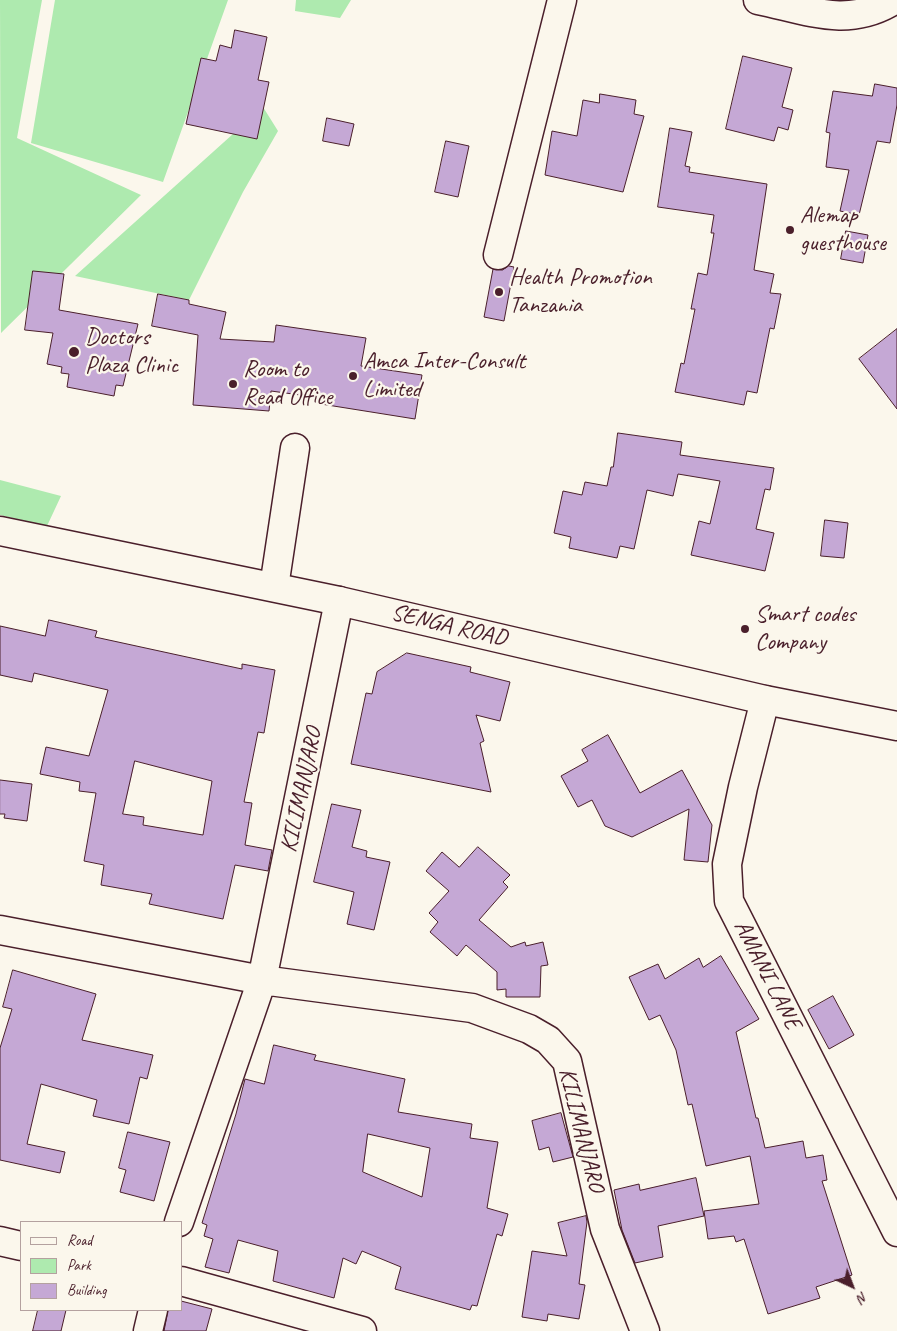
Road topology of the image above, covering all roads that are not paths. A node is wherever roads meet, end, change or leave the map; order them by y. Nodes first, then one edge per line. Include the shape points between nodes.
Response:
1 (562, 0) edge
2 (758, 0) edge
3 (894, 0) edge
4 (498, 255) dead end
5 (294, 448) dead end
6 (0, 531) edge
7 (274, 587) junction
8 (339, 600) junction
9 (765, 700) junction
10 (897, 726) edge
11 (0, 930) edge
12 (262, 980) junction
13 (179, 1221) edge
14 (897, 1232) edge
15 (0, 1241) edge
16 (20, 1246) edge
17 (182, 1281) edge
18 (153, 1311) edge
19 (148, 1331) edge
20 (362, 1331) edge
21 (645, 1331) edge

1 - 4 street
2 - 3 street via 856,16 878,10
5 - 7 street
6 - 7 street, SENGA ROAD
7 - 8 street, SENGA ROAD
8 - 9 street, SENGA ROAD
8 - 12 street, KILIMANJARO
9 - 10 street, SENGA ROAD
9 - 14 street, AMANI LANE via 727,864 729,901
11 - 12 street, KILIMANJARO
12 - 13 street, KILIMANJARO
12 - 21 street, KILIMANJARO via 472,1008 529,1029 548,1040 566,1061 605,1229
15 - 16 street
17 - 20 street
18 - 19 street

